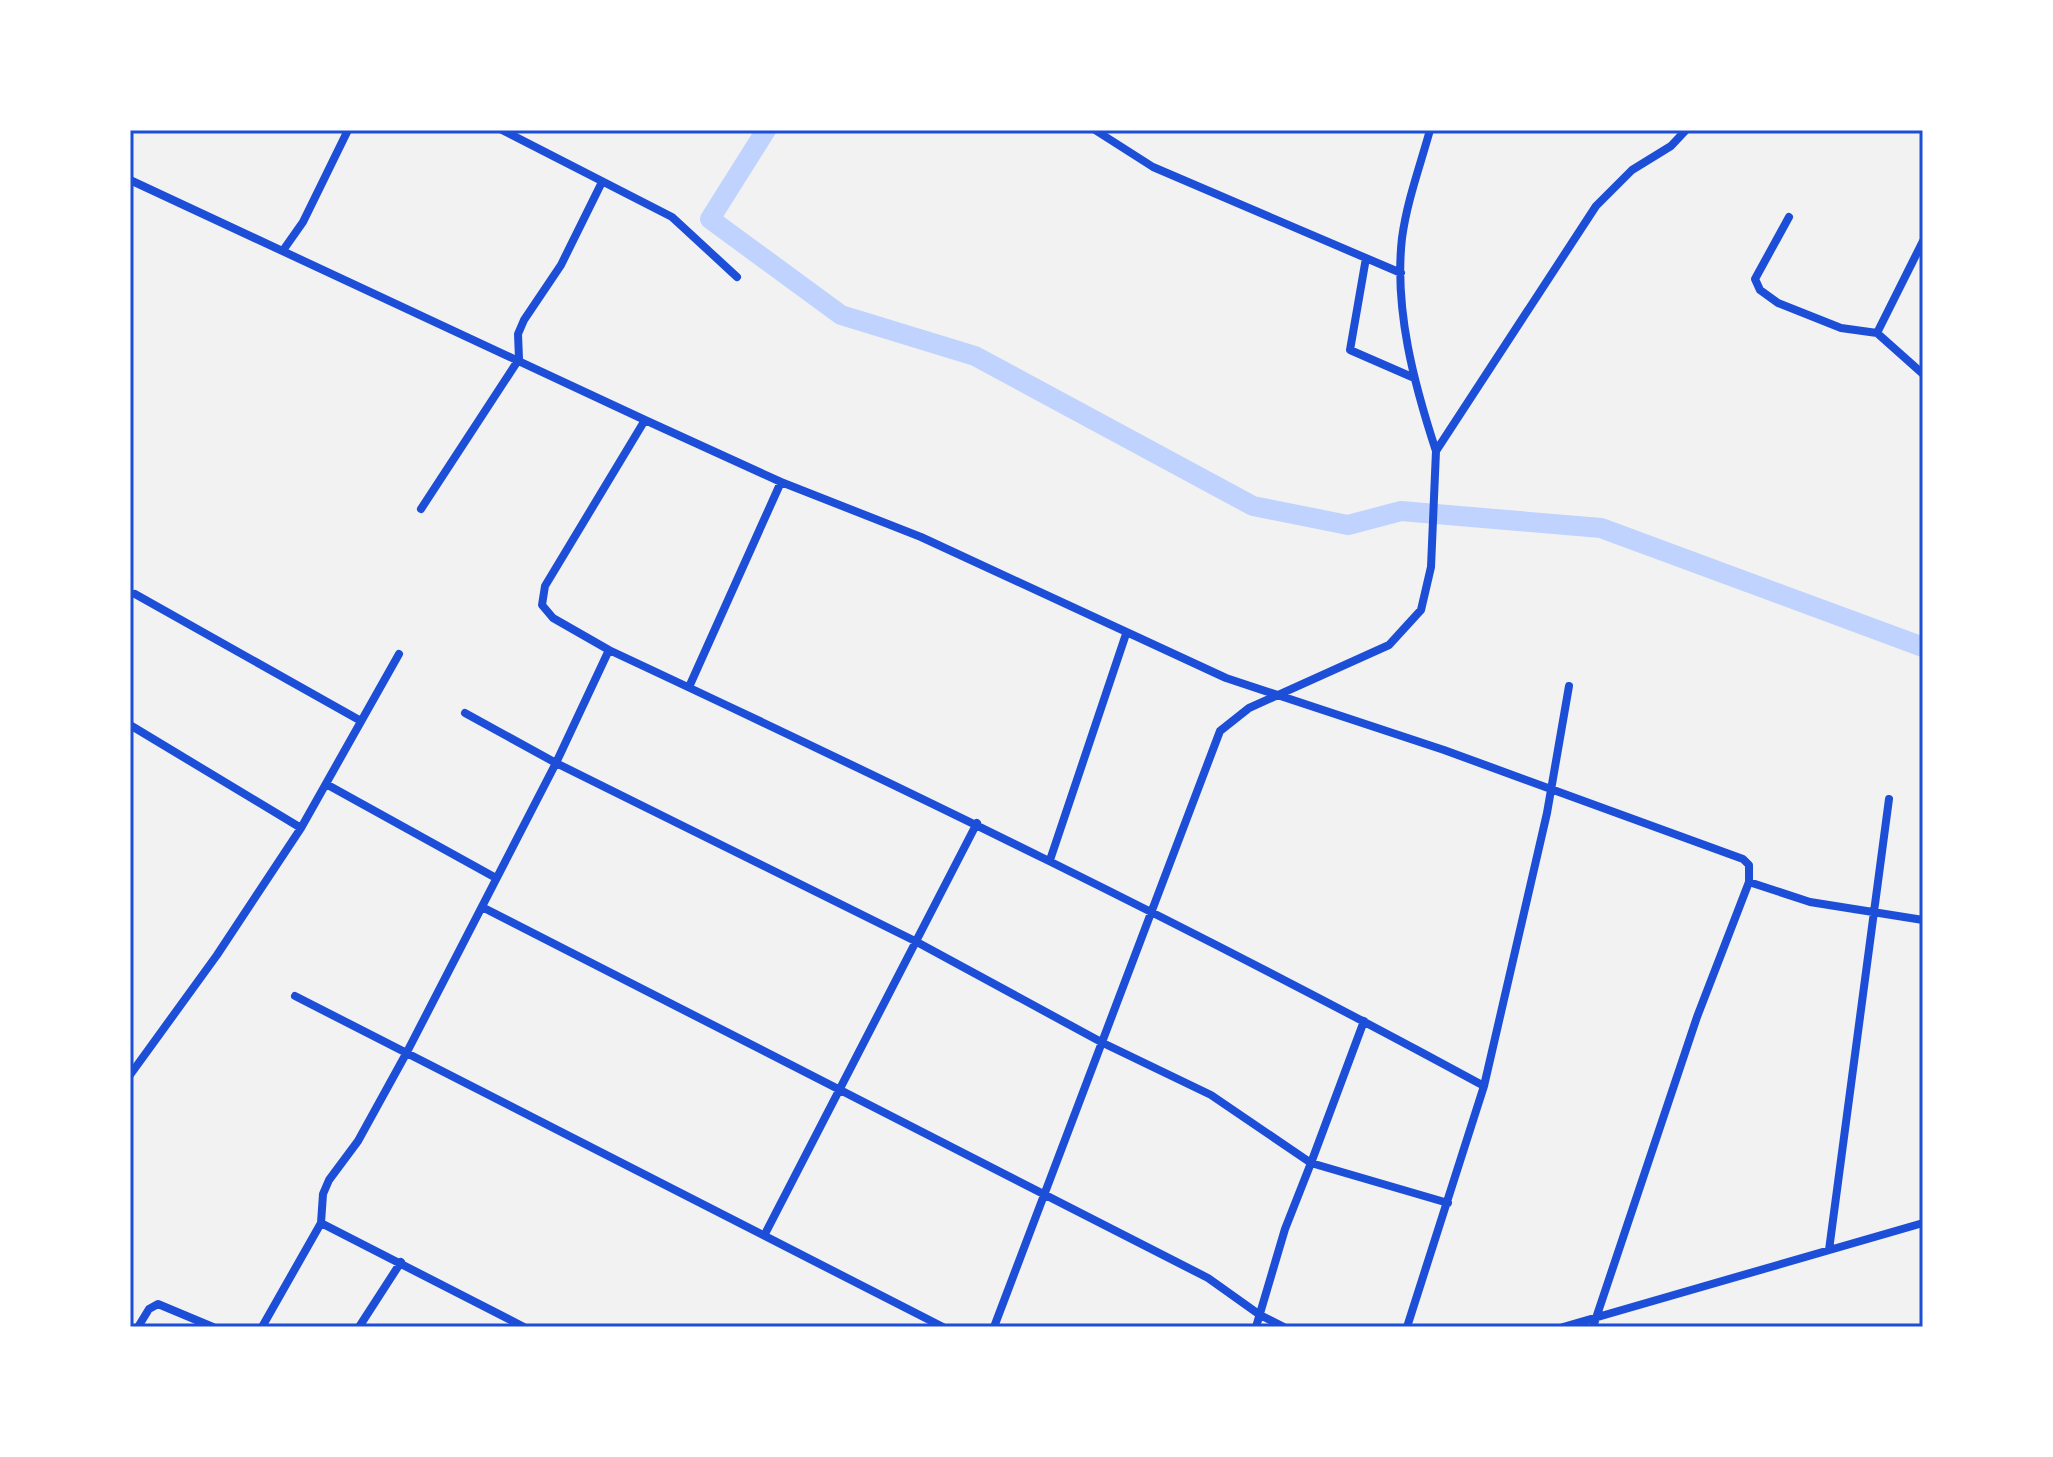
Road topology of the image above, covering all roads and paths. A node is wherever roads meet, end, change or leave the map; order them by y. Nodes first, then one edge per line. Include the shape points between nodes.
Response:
1 (348, 130) edge
2 (502, 130) edge
3 (1095, 130) edge
4 (1430, 130) edge
5 (1686, 130) edge
6 (130, 180) edge
7 (602, 182) junction
8 (1789, 217) dead end
9 (1923, 241) edge
10 (284, 249) junction
11 (1366, 258) junction
12 (1401, 273) junction
13 (737, 277) dead end
14 (1877, 333) junction
15 (519, 359) junction
16 (1923, 374) edge
17 (1412, 377) junction
18 (645, 420) junction
19 (1436, 451) junction
20 (781, 482) junction
21 (421, 509) dead end
22 (135, 594) dead end
23 (1126, 634) junction
24 (609, 650) junction
25 (399, 654) dead end
26 (1569, 686) dead end
27 (689, 687) junction
28 (1277, 696) junction
29 (465, 713) dead end
30 (361, 721) junction
31 (130, 725) edge
32 (556, 763) junction
33 (326, 784) junction
34 (1551, 788) junction
35 (1889, 799) dead end
36 (977, 823) junction
37 (301, 828) junction
38 (1050, 860) junction
39 (496, 878) junction
40 (1749, 882) junction
41 (482, 907) junction
42 (1151, 910) junction
43 (1876, 910) junction
44 (1923, 920) edge
45 (915, 941) junction
46 (295, 996) dead end
47 (1364, 1021) junction
48 (1103, 1043) junction
49 (407, 1052) junction
50 (130, 1075) edge
51 (1484, 1086) junction
52 (838, 1089) junction
53 (1311, 1163) junction
54 (1045, 1195) junction
55 (1448, 1203) junction
56 (321, 1223) junction
57 (1923, 1223) edge
58 (765, 1234) junction
59 (1829, 1250) junction
60 (401, 1262) junction
61 (1260, 1315) junction
62 (1597, 1316) junction
63 (138, 1327) edge
64 (213, 1327) edge
65 (262, 1327) edge
66 (359, 1327) edge
67 (524, 1327) edge
68 (943, 1327) edge
69 (994, 1327) edge
70 (1256, 1327) edge
71 (1284, 1327) edge
72 (1407, 1327) edge
73 (1563, 1327) edge
74 (1593, 1327) edge

1 - 10 street
2 - 7 street
3 - 11 street via 1153,167
4 - 12 street via 1408,205
5 - 19 street via 1632,170 1596,206
6 - 10 street
7 - 13 street via 680,222
7 - 15 street via 561,265 524,320 518,334
8 - 14 street via 1755,279 1760,290 1778,303 1841,328
9 - 14 street
10 - 15 street
11 - 12 street
11 - 17 street via 1350,350
12 - 17 street
14 - 16 street
15 - 18 street
15 - 21 street
17 - 19 street
18 - 20 street
18 - 24 street via 541,595 546,613
19 - 28 street via 1432,553 1421,610 1389,645
20 - 23 street via 921,537
20 - 27 street
22 - 30 street
23 - 28 street
23 - 38 street
24 - 27 street
24 - 32 street
25 - 30 street
26 - 34 street
27 - 36 street
28 - 34 street
28 - 42 street via 1234,717 1220,731
29 - 32 street
30 - 33 street
31 - 37 street
32 - 39 street
32 - 45 street
33 - 37 street
33 - 39 street
34 - 40 street via 1735,855 1749,865
34 - 51 street
35 - 43 street
36 - 38 street
36 - 45 street
37 - 50 street
38 - 42 street
39 - 41 street
40 - 43 street via 1810,902
40 - 62 street via 1687,1045
41 - 49 street
41 - 52 street
42 - 47 street
42 - 48 street
43 - 44 street
43 - 59 street
45 - 48 street
45 - 52 street
46 - 49 street
47 - 51 street
47 - 53 street
48 - 53 street via 1211,1095
48 - 54 street
49 - 56 street via 358,1141 329,1180
49 - 58 street
51 - 55 street
52 - 54 street
52 - 58 street
53 - 55 street
53 - 61 street
54 - 61 street via 1208,1278
54 - 69 street
55 - 72 street
56 - 60 street
56 - 65 street
57 - 59 street
58 - 68 street
59 - 62 street
60 - 66 street
60 - 67 street
61 - 70 street
61 - 71 street
62 - 73 street
62 - 74 street
63 - 64 street via 158,1304

